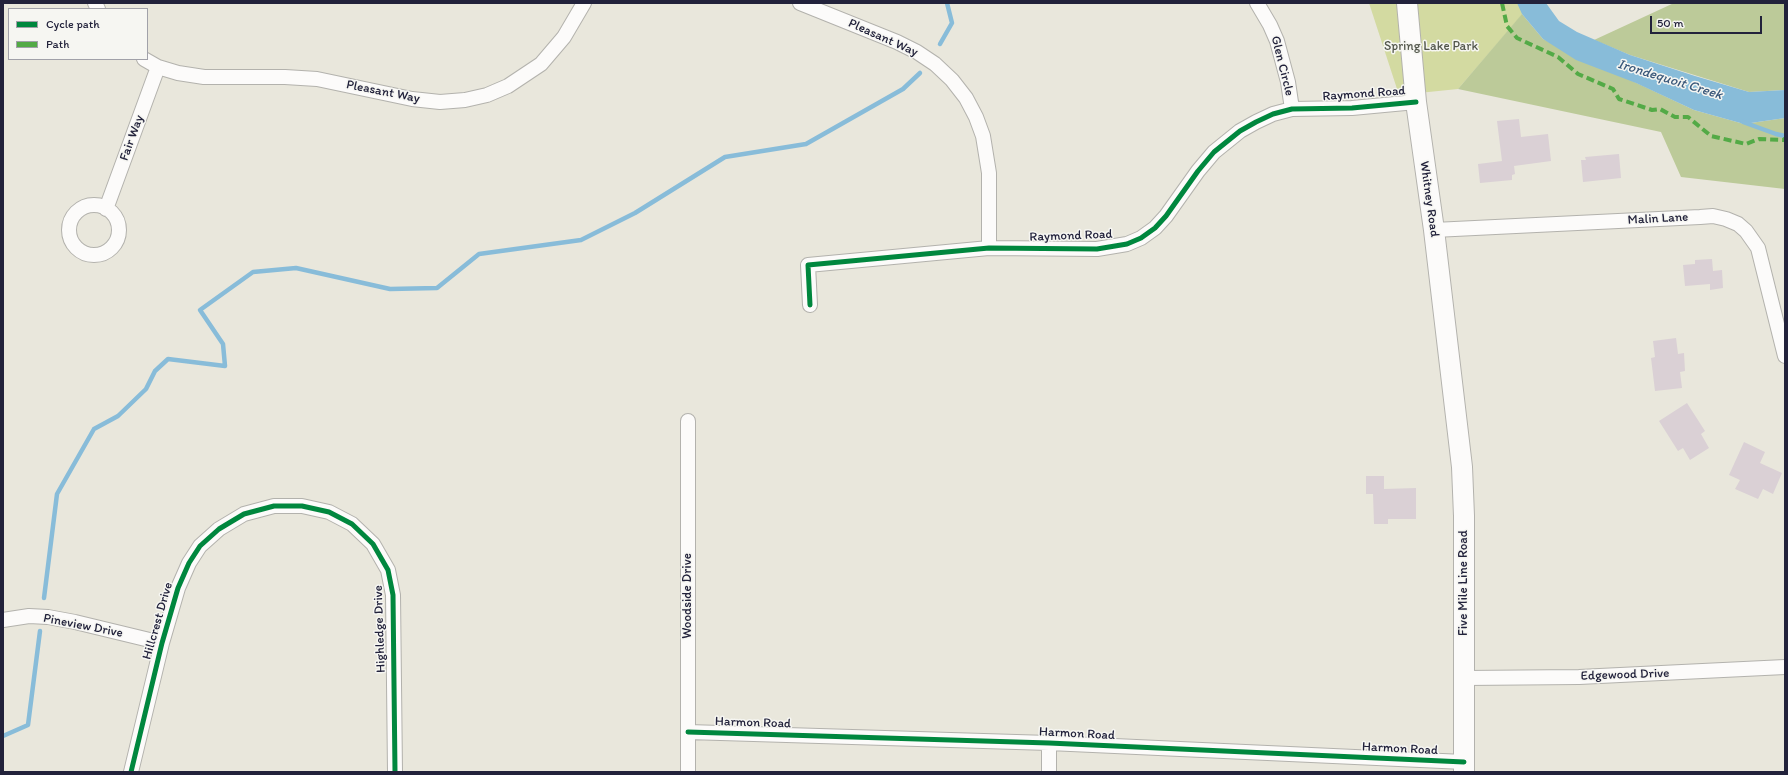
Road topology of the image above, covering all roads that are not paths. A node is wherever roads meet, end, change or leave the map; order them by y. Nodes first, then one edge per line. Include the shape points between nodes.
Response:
1 (584, 3) edge
2 (800, 3) edge
3 (1257, 3) edge
4 (1407, 3) edge
5 (146, 60) edge
6 (158, 67) junction
7 (1416, 102) junction
8 (1292, 109) junction
9 (106, 209) dead end
10 (1434, 230) junction
11 (989, 248) junction
12 (810, 306) dead end
13 (1785, 356) edge
14 (1453, 394) joint
15 (688, 421) dead end
16 (281, 506) joint
17 (3, 620) edge
18 (162, 644) junction
19 (1785, 667) edge
20 (1465, 678) junction
21 (688, 732) junction
22 (1049, 743) junction
23 (1464, 767) edge
24 (131, 772) edge
25 (394, 772) edge
26 (688, 772) edge
27 (1049, 772) edge

1 - 6 street, Pleasant Way via 564,37 540,64 508,86 488,95 465,100 412,100 317,79 285,76 204,77
2 - 11 street, Pleasant Way via 917,52 935,64 966,98 983,136 989,173
3 - 8 street, Glen Circle via 1277,41
4 - 7 main road, Whitney Road
5 - 6 street, Pleasant Way
6 - 9 street, Fair Way
7 - 8 street, Raymond Road via 1352,108
7 - 10 main road, Whitney Road
8 - 11 street, Raymond Road via 1256,122 1227,141 1198,171 1166,216 1141,238 1097,250
10 - 13 street, Malin Lane via 1713,216 1726,219 1746,231 1758,248
10 - 14 main road, Whitney Road
11 - 12 street, Raymond Road via 808,266
14 - 20 main road, Five Mile Line Road via 1462,467
15 - 21 street, Woodside Drive
16 - 18 street, Hillcrest Drive via 244,514 219,529 200,546 178,588
16 - 25 street, Highledge Drive via 302,506 330,512 352,524 373,544 388,570 392,595
17 - 18 street, Pineview Drive via 29,616 48,617
18 - 24 street, Hillcrest Drive
19 - 20 street, Edgewood Drive via 1579,677
20 - 23 main road, Five Mile Line Road
21 - 22 street, Harmon Road
21 - 26 street, Woodside Drive
22 - 23 street, Harmon Road
22 - 27 street

